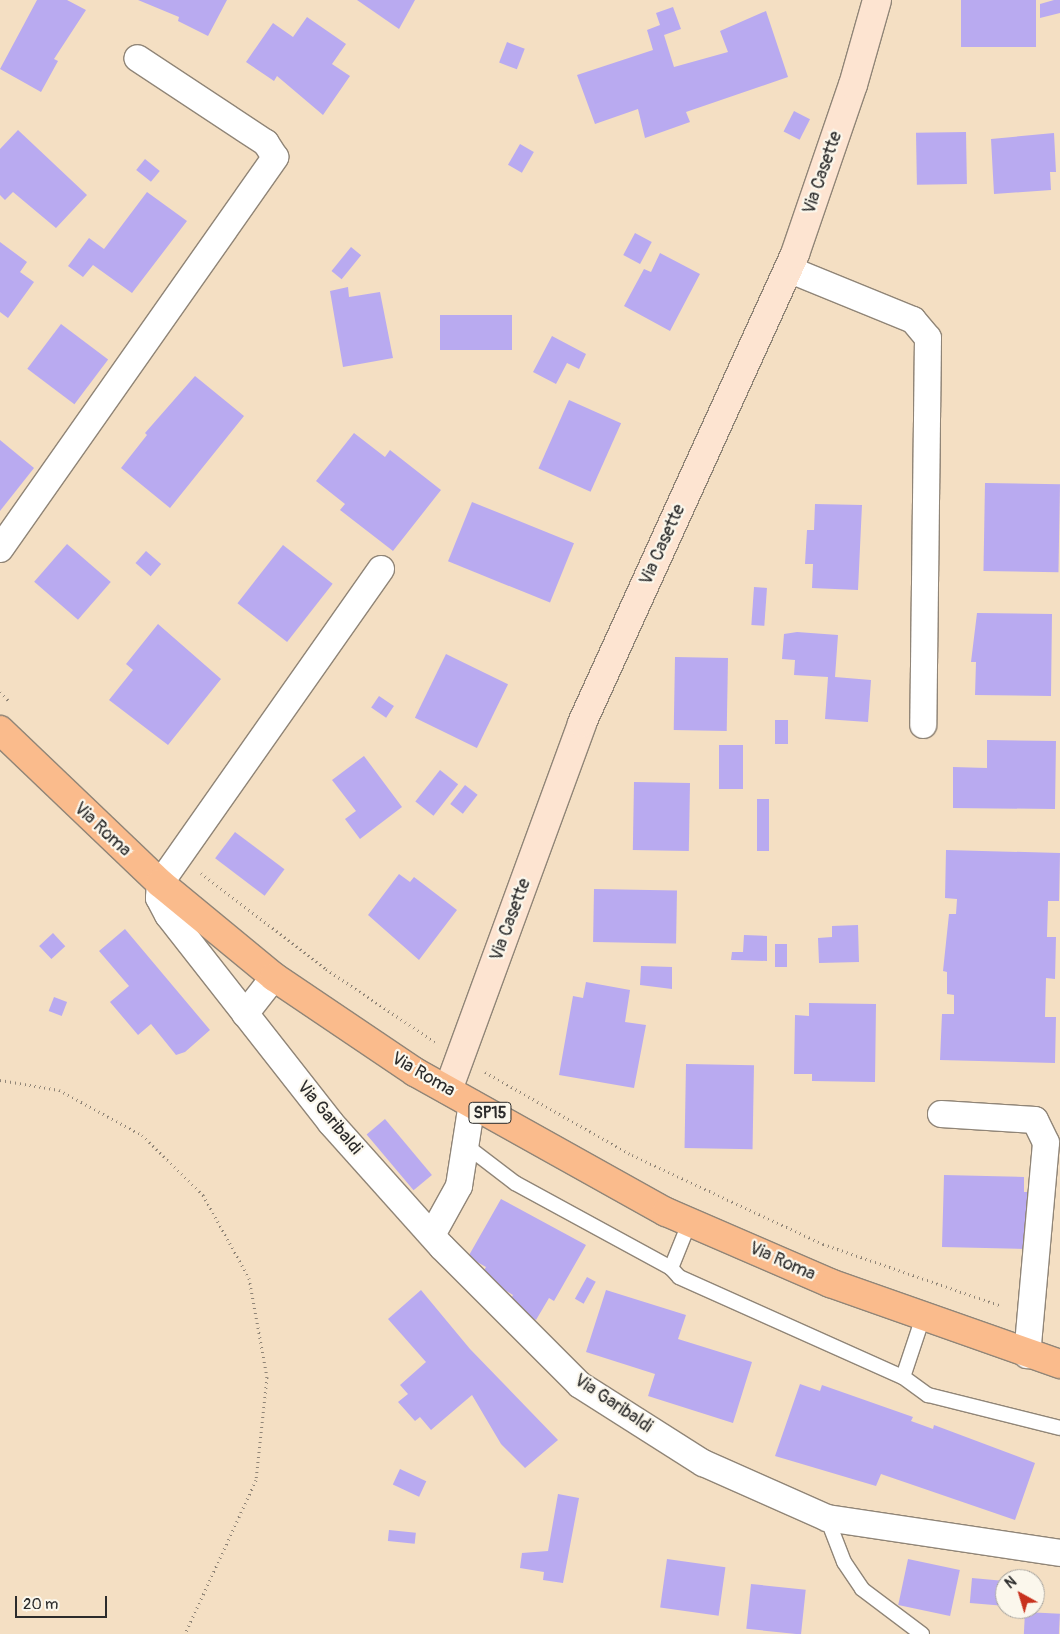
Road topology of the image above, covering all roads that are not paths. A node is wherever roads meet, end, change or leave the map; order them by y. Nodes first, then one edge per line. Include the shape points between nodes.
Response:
1 (877, 0) edge
2 (137, 58) dead end
3 (788, 269) junction
4 (0, 550) edge
5 (381, 569) dead end
6 (923, 725) dead end
7 (0, 730) edge
8 (160, 884) junction
9 (274, 978) junction
10 (245, 1014) junction
11 (448, 1090) junction
12 (472, 1103) junction
13 (941, 1114) dead end
14 (464, 1144) junction
15 (690, 1222) junction
16 (432, 1235) junction
17 (671, 1268) junction
18 (923, 1317) junction
19 (1027, 1355) junction
20 (1060, 1364) edge
21 (903, 1377) junction
22 (1060, 1428) edge
23 (827, 1518) junction
24 (1060, 1553) edge
25 (922, 1634) edge

1 - 3 street, Via Casette via 853,85
2 - 4 street via 266,143 275,157
3 - 6 street via 913,320 928,338
3 - 11 street, Via Casette via 582,723
5 - 8 street
7 - 8 main road, Via Roma / SP15
8 - 9 main road, Via Roma / SP15
8 - 10 street, Via Garibaldi via 159,898 168,915
9 - 10 street
9 - 11 main road, Via Roma / SP15
10 - 16 street, Via Garibaldi via 331,1123
11 - 12 main road, Via Roma / SP15
12 - 14 street
12 - 15 main road, Via Roma / SP15
13 - 19 street via 1035,1120 1046,1143
14 - 16 street via 459,1186
14 - 17 lane via 515,1183
15 - 17 lane
15 - 18 main road, Via Roma / SP15 via 830,1283
16 - 23 street, Via Garibaldi via 580,1385 703,1464
17 - 21 lane via 679,1277
18 - 19 main road, Via Roma / SP15
18 - 21 lane
19 - 20 main road, Via Roma / SP15
21 - 22 lane via 928,1395
23 - 24 street, Via Garibaldi
23 - 25 lane via 844,1562 862,1589

